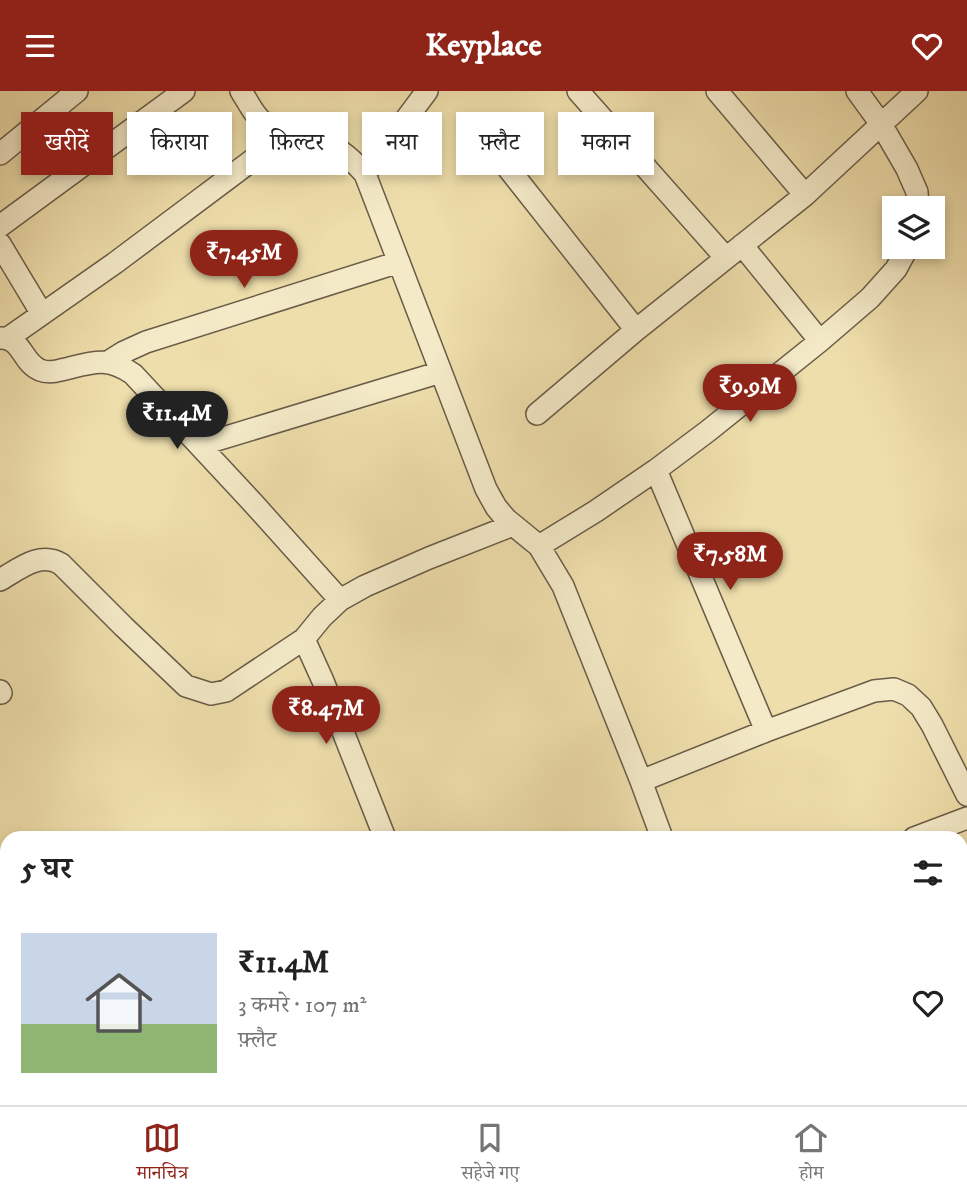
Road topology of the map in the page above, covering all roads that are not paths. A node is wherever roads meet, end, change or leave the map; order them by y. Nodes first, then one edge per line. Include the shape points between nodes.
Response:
1 (77, 91) edge
2 (184, 91) edge
3 (241, 91) edge
4 (426, 91) edge
5 (578, 91) edge
6 (717, 91) edge
7 (857, 91) edge
8 (917, 91) edge
9 (254, 112) edge
10 (411, 112) edge
11 (881, 124) junction
12 (0, 154) edge
13 (348, 155) edge
14 (246, 165) edge
15 (362, 171) edge
16 (365, 175) edge
17 (513, 175) edge
18 (805, 195) junction
19 (918, 196) edge
20 (0, 226) edge
21 (0, 244) edge
22 (734, 252) junction
23 (901, 259) edge
24 (399, 262) junction
25 (42, 314) junction
26 (636, 330) junction
27 (4, 338) edge
28 (820, 341) junction
29 (108, 362) junction
30 (441, 372) junction
31 (537, 414) dead end
32 (200, 445) junction
33 (656, 470) junction
34 (513, 525) junction
35 (539, 546) junction
36 (0, 580) edge
37 (340, 600) junction
38 (304, 639) junction
39 (766, 731) junction
40 (641, 781) junction
41 (967, 795) edge
42 (967, 818) edge
43 (382, 831) edge
44 (659, 831) edge
45 (933, 831) edge

1 - 12 street
2 - 20 street
3 - 9 street
4 - 10 street
5 - 22 street
6 - 18 street
7 - 11 street
8 - 11 street
11 - 18 street
11 - 19 street
13 - 15 street
14 - 25 street
16 - 24 street
17 - 26 street
18 - 22 street
21 - 25 street
22 - 26 street
22 - 28 street
23 - 28 street via 870,297
24 - 29 street via 146,342
24 - 30 street
25 - 27 street
26 - 31 street
27 - 29 street via 15,342 41,371
28 - 33 street
29 - 32 street via 133,374
30 - 32 street
30 - 34 street via 486,489
32 - 37 street
33 - 35 street
33 - 39 street
34 - 35 street
34 - 37 street
35 - 40 street via 563,586
36 - 38 street via 29,564 53,559 186,685 211,694 226,691
37 - 38 street
38 - 43 street
39 - 40 street
39 - 41 street via 874,691 894,689 921,707
40 - 44 street
42 - 45 street

